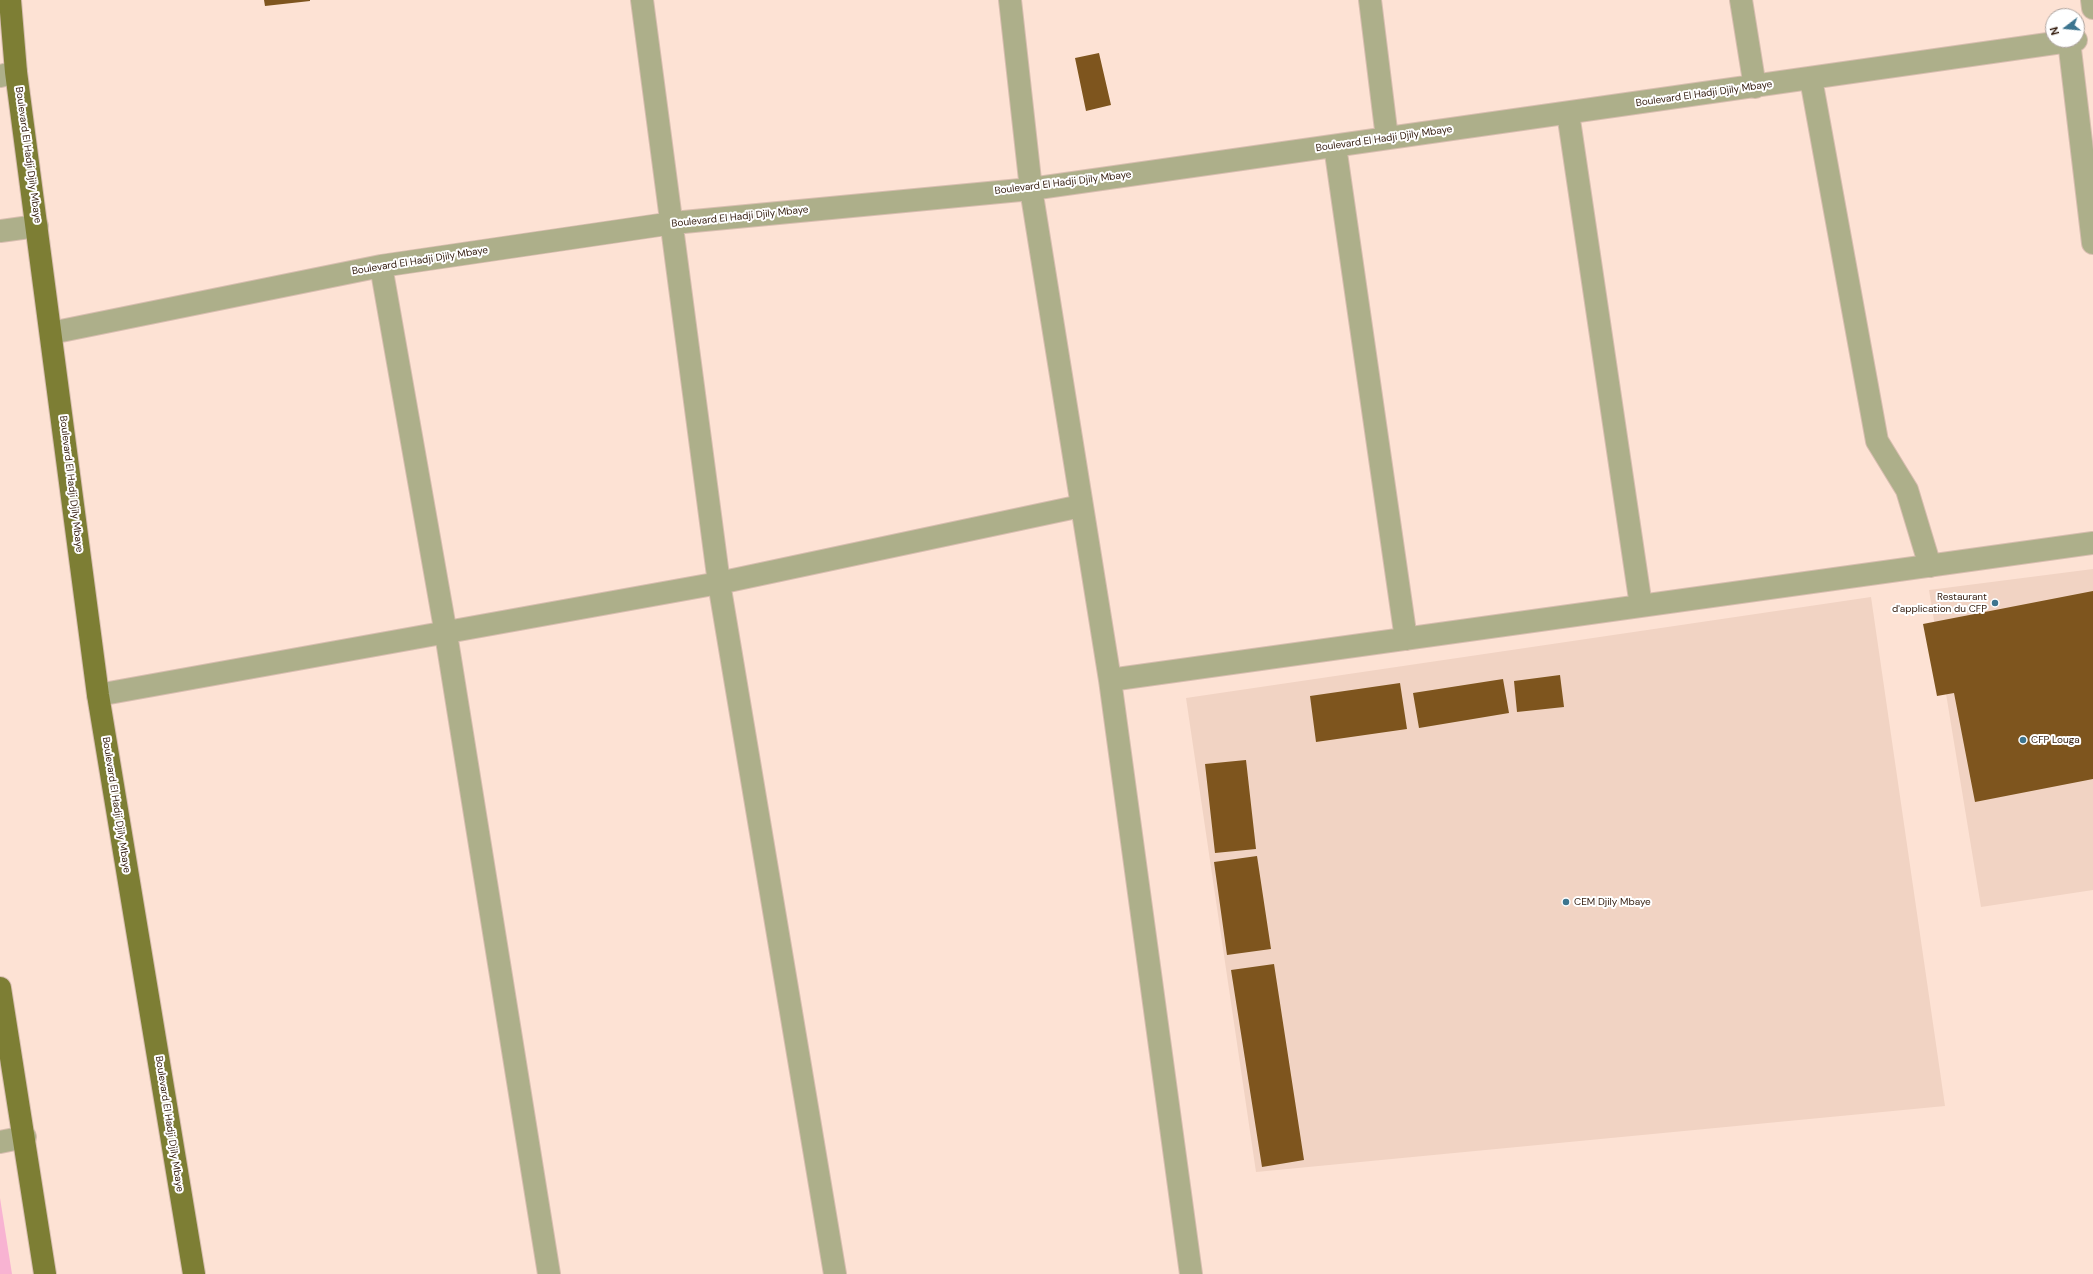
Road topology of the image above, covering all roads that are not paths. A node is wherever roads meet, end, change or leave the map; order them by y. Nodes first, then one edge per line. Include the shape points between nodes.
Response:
1 (10, 0) edge
2 (642, 0) edge
3 (1010, 0) edge
4 (1370, 0) edge
5 (1741, 0) edge
6 (2092, 0) edge
7 (2093, 8) edge
8 (2045, 44) edge
9 (2075, 48) edge
10 (8, 74) edge
11 (1811, 79) junction
12 (1755, 87) junction
13 (1568, 113) junction
14 (1387, 138) junction
15 (1336, 146) junction
16 (1031, 189) junction
17 (673, 223) junction
18 (38, 226) junction
19 (0, 231) edge
20 (2093, 243) edge
21 (381, 266) junction
22 (52, 333) junction
23 (1081, 506) junction
24 (2093, 543) edge
25 (1930, 566) junction
26 (719, 583) junction
27 (1641, 606) junction
28 (446, 634) junction
29 (1406, 639) junction
30 (1110, 680) junction
31 (98, 695) junction
32 (0, 988) edge
33 (25, 1137) junction
34 (0, 1142) edge
35 (45, 1274) edge
36 (194, 1274) edge
37 (549, 1274) edge
38 (835, 1274) edge
39 (1191, 1274) edge

1 - 10 main road, Boulevard El Hadji Djily Mbaye
2 - 17 street
3 - 16 street
4 - 14 street
5 - 12 street
6 - 7 street
8 - 11 street, Boulevard El Hadji Djily Mbaye
9 - 20 street
10 - 18 main road, Boulevard El Hadji Djily Mbaye
11 - 12 street, Boulevard El Hadji Djily Mbaye
11 - 25 street via 1877,441 1907,490
12 - 13 street, Boulevard El Hadji Djily Mbaye
13 - 14 street, Boulevard El Hadji Djily Mbaye
13 - 27 street
14 - 15 street, Boulevard El Hadji Djily Mbaye
15 - 16 street, Boulevard El Hadji Djily Mbaye
15 - 29 street
16 - 17 street, Boulevard El Hadji Djily Mbaye
16 - 23 street
17 - 21 street, Boulevard El Hadji Djily Mbaye
17 - 26 street
18 - 19 street
18 - 22 main road, Boulevard El Hadji Djily Mbaye
21 - 22 street, Boulevard El Hadji Djily Mbaye
21 - 28 street
22 - 31 main road, Boulevard El Hadji Djily Mbaye
23 - 26 street
23 - 30 street
24 - 25 street
25 - 27 street
26 - 28 street
26 - 38 street
27 - 29 street
28 - 31 street
28 - 37 street
29 - 30 street
30 - 39 street
31 - 36 main road, Boulevard El Hadji Djily Mbaye
32 - 33 main road
33 - 34 street
33 - 35 main road

